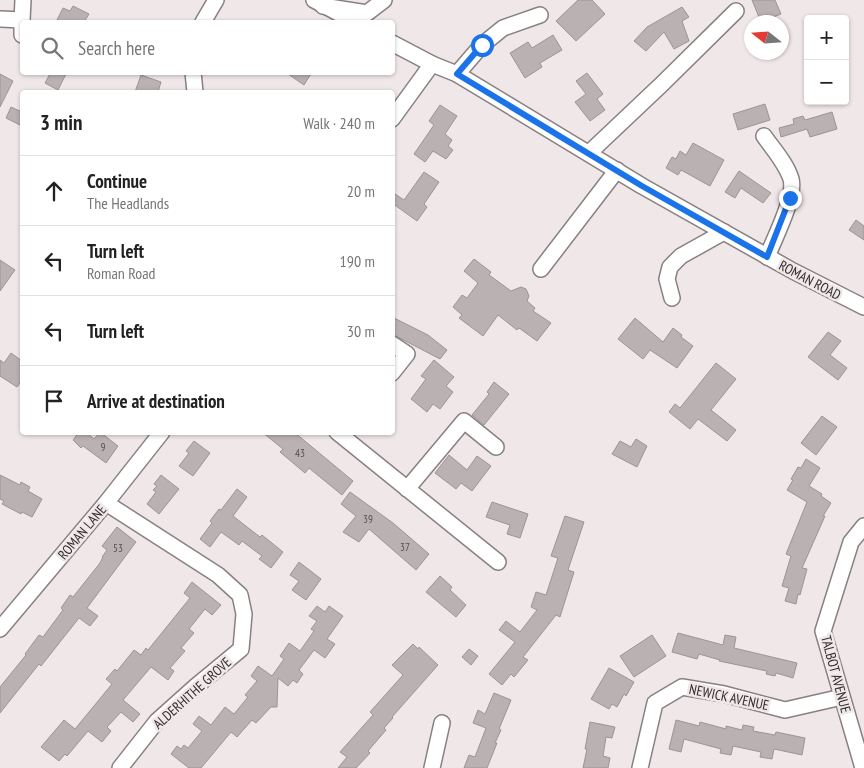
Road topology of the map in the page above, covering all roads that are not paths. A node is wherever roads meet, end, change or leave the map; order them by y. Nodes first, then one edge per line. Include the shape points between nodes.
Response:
1 (23, 0) edge
2 (216, 0) edge
3 (384, 0) edge
4 (318, 3) edge
5 (736, 11) dead end
6 (540, 15) dead end
7 (1, 19) edge
8 (22, 20) edge
9 (204, 20) edge
10 (351, 20) edge
11 (20, 27) edge
12 (395, 45) edge
13 (432, 64) junction
14 (457, 74) junction
15 (193, 75) edge
16 (195, 90) edge
17 (395, 115) edge
18 (764, 136) dead end
19 (589, 153) junction
20 (616, 170) junction
21 (724, 232) junction
22 (767, 257) junction
23 (542, 269) dead end
24 (672, 298) dead end
25 (864, 308) edge
26 (395, 346) edge
27 (395, 369) edge
28 (160, 435) edge
29 (353, 438) edge
30 (496, 447) dead end
31 (407, 489) junction
32 (106, 503) junction
33 (864, 526) edge
34 (498, 562) dead end
35 (0, 629) edge
36 (842, 697) junction
37 (442, 723) dead end
38 (108, 768) edge
39 (120, 768) edge
40 (432, 768) edge
41 (640, 768) edge
42 (863, 768) edge

1 - 8 street
2 - 9 street
3 - 4 street via 367,13
4 - 10 street
5 - 19 street
6 - 14 street via 504,28 482,45
7 - 11 street
12 - 13 street, ROMAN ROAD
13 - 14 street, ROMAN ROAD
13 - 17 street
14 - 19 street, ROMAN ROAD
15 - 16 street
18 - 22 street via 791,180 790,198
19 - 20 street, ROMAN ROAD
20 - 21 street, ROMAN ROAD
20 - 23 street
21 - 22 street, ROMAN ROAD
21 - 24 street via 681,256 670,267 667,279
22 - 25 street, ROMAN ROAD
26 - 27 street via 407,354
28 - 32 street, ROMAN LANE
29 - 31 street
30 - 31 street via 464,421
31 - 34 street
32 - 35 street, ROMAN LANE
32 - 39 street, ALDERHITHE GROVE via 218,574 240,595 244,614 241,649 157,721
33 - 36 street, TALBOT AVENUE via 851,542 823,631
36 - 41 street, NEWICK AVENUE via 785,710 682,687 655,704
36 - 42 street, TALBOT AVENUE
37 - 40 street
38 - 39 street, ALDERHITHE GROVE

